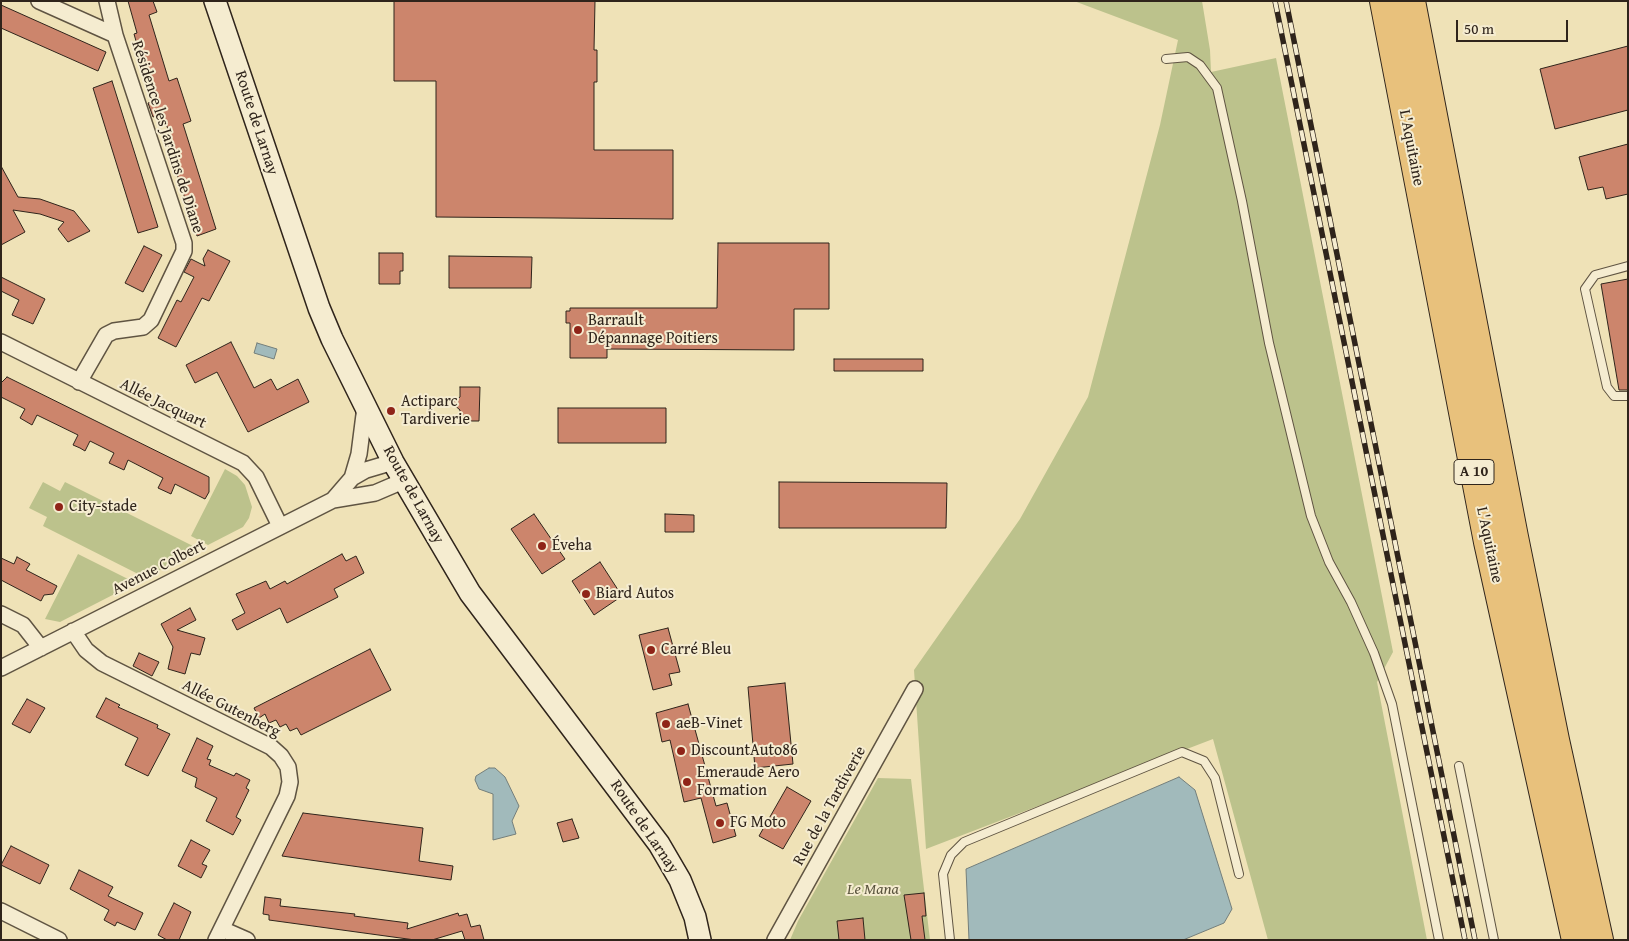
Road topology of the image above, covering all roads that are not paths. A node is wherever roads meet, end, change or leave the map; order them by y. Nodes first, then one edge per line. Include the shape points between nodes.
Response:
1 (39, 1) edge
2 (107, 1) edge
3 (215, 1) edge
4 (1384, 1) edge
5 (1411, 1) edge
6 (115, 35) junction
7 (1166, 59) dead end
8 (1628, 266) edge
9 (1, 342) edge
10 (79, 382) junction
11 (1628, 396) edge
12 (365, 407) junction
13 (393, 462) junction
14 (352, 478) junction
15 (403, 481) junction
16 (333, 500) junction
17 (280, 526) junction
18 (1, 614) edge
19 (73, 632) junction
20 (41, 648) junction
21 (1, 668) edge
22 (915, 689) dead end
23 (1459, 766) dead end
24 (1240, 874) dead end
25 (1, 911) edge
26 (219, 934) edge
27 (59, 940) edge
28 (247, 940) edge
29 (700, 940) edge
30 (775, 940) edge
31 (950, 940) edge
32 (1438, 940) edge
33 (1494, 940) edge
34 (1576, 940) edge
35 (1600, 940) edge

1 - 6 street, Résidence les Jardins de Diane
2 - 6 street, Résidence les Jardins de Diane
3 - 12 street, Route de Larnay via 304,268 332,340
4 - 34 highway, L'Aquitaine / A 10 via 1488,542
5 - 35 highway, L'Aquitaine / A 10 via 1514,537
6 - 10 street, Résidence les Jardins de Diane via 184,251 150,320 143,327 106,335
7 - 32 lane via 1188,57 1200,65 1218,88 1269,343 1311,516 1329,562 1374,653 1392,704
8 - 11 lane via 1595,275 1585,289 1607,387 1614,396
9 - 10 street, Allée Jacquart
10 - 17 street, Allée Jacquart via 242,463 256,477
12 - 13 street, Route de Larnay
12 - 14 street, Avenue Colbert via 359,454
13 - 14 street, Avenue Colbert
13 - 15 street, Route de Larnay
14 - 16 street, Avenue Colbert
15 - 16 street, Avenue Colbert via 367,495
15 - 29 street, Route de Larnay via 470,593 659,844 680,880 695,917
16 - 17 street, Avenue Colbert
17 - 19 street, Avenue Colbert
18 - 20 street via 23,625
19 - 20 street, Avenue Colbert
19 - 26 street, Allée Gutenberg via 86,650 102,663 271,747 288,767 290,782 287,796
20 - 21 street, Avenue Colbert
22 - 30 street, Rue de la Tardiverie
23 - 33 lane
24 - 31 lane via 1215,778 1204,760 1182,752 964,842 951,855 943,874
25 - 27 street
26 - 28 street

